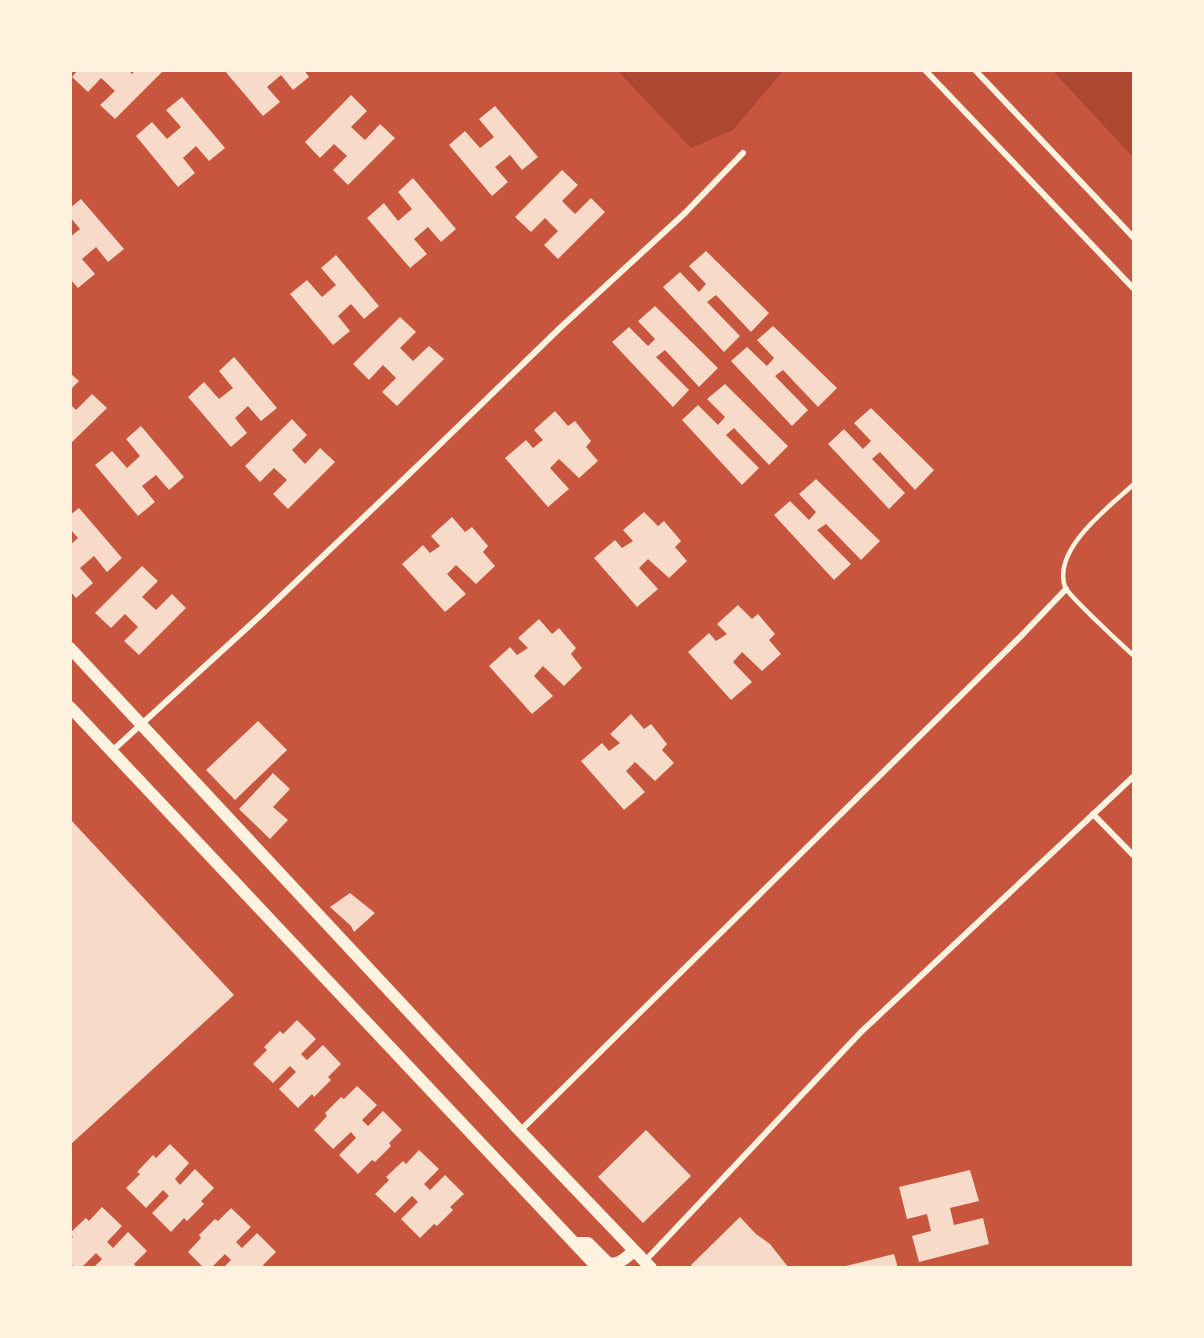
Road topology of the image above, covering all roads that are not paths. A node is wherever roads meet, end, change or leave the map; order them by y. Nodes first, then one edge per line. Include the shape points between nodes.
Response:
1 (925, 70) edge
2 (975, 70) edge
3 (743, 153) dead end
4 (1134, 238) edge
5 (1134, 289) edge
6 (1134, 484) edge
7 (1066, 589) junction
8 (70, 648) edge
9 (1134, 656) edge
10 (70, 707) edge
11 (143, 724) junction
12 (112, 751) junction
13 (1134, 776) edge
14 (1093, 814) junction
15 (1134, 856) edge
16 (520, 1131) junction
17 (576, 1243) junction
18 (634, 1251) junction
19 (648, 1264) edge
20 (598, 1268) edge

1 - 5 street
2 - 4 street
3 - 11 street via 685,213
6 - 7 lane via 1067,555 1063,572
7 - 9 lane
7 - 16 street
8 - 11 main road
10 - 12 main road
11 - 12 street
11 - 16 main road
12 - 17 main road
13 - 14 street
14 - 15 street
14 - 19 street via 861,1032
16 - 18 main road
17 - 18 main road via 588,1243 612,1264
17 - 20 main road
18 - 19 main road

